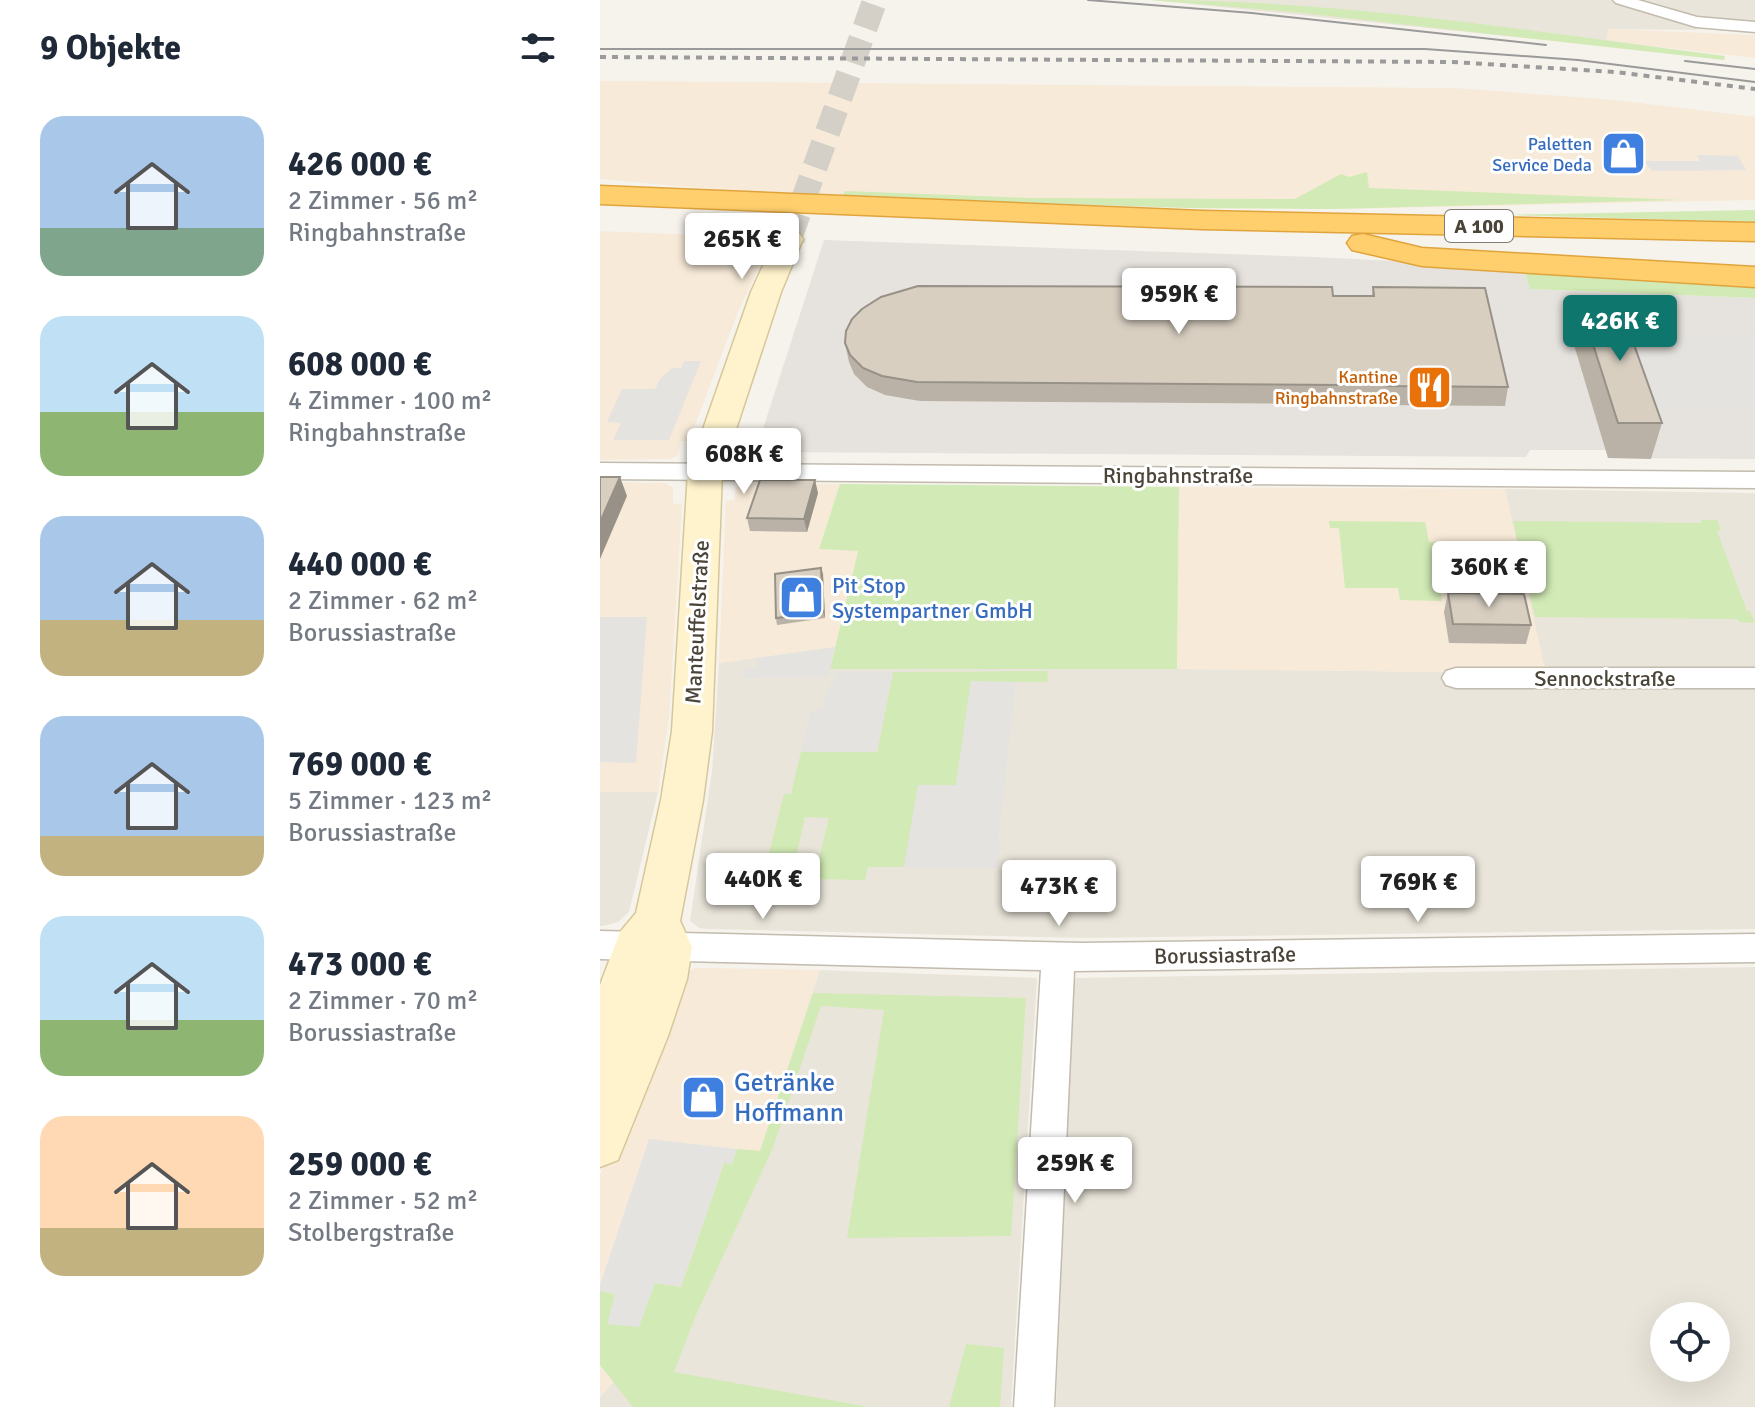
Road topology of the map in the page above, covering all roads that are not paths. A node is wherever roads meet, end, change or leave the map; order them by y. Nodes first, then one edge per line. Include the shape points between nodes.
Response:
1 (1621, 0) edge
2 (1755, 27) edge
3 (601, 200) edge
4 (1755, 206) edge
5 (1202, 220) junction
6 (1755, 232) edge
7 (789, 239) tunnel mouth
8 (1363, 243) junction
9 (1755, 251) edge
10 (1755, 277) edge
11 (600, 471) edge
12 (705, 472) junction
13 (1755, 480) edge
14 (1456, 678) dead end
15 (1755, 678) edge
16 (641, 940) edge
17 (1755, 948) edge
18 (1058, 956) junction
19 (600, 1060) edge
20 (600, 1143) edge
21 (1034, 1407) edge

1 - 2 street via 1696,22
3 - 5 highway, A 100
3 - 8 highway, A 100 via 965,234
4 - 5 highway via 1234,212
5 - 6 highway, A 100
7 - 12 main road, Manteuffelstraße via 741,360
8 - 9 highway, A 100
8 - 10 highway via 1422,257
11 - 12 street, Ringbahnstraße
12 - 13 street, Ringbahnstraße
12 - 16 main road, Manteuffelstraße via 690,745
14 - 15 street, Sennockstraße
16 - 18 street, Borussiastraße
16 - 19 main road, Manteuffelstraße
16 - 20 main road, Manteuffelstraße via 663,979
17 - 18 street, Borussiastraße
18 - 21 street

